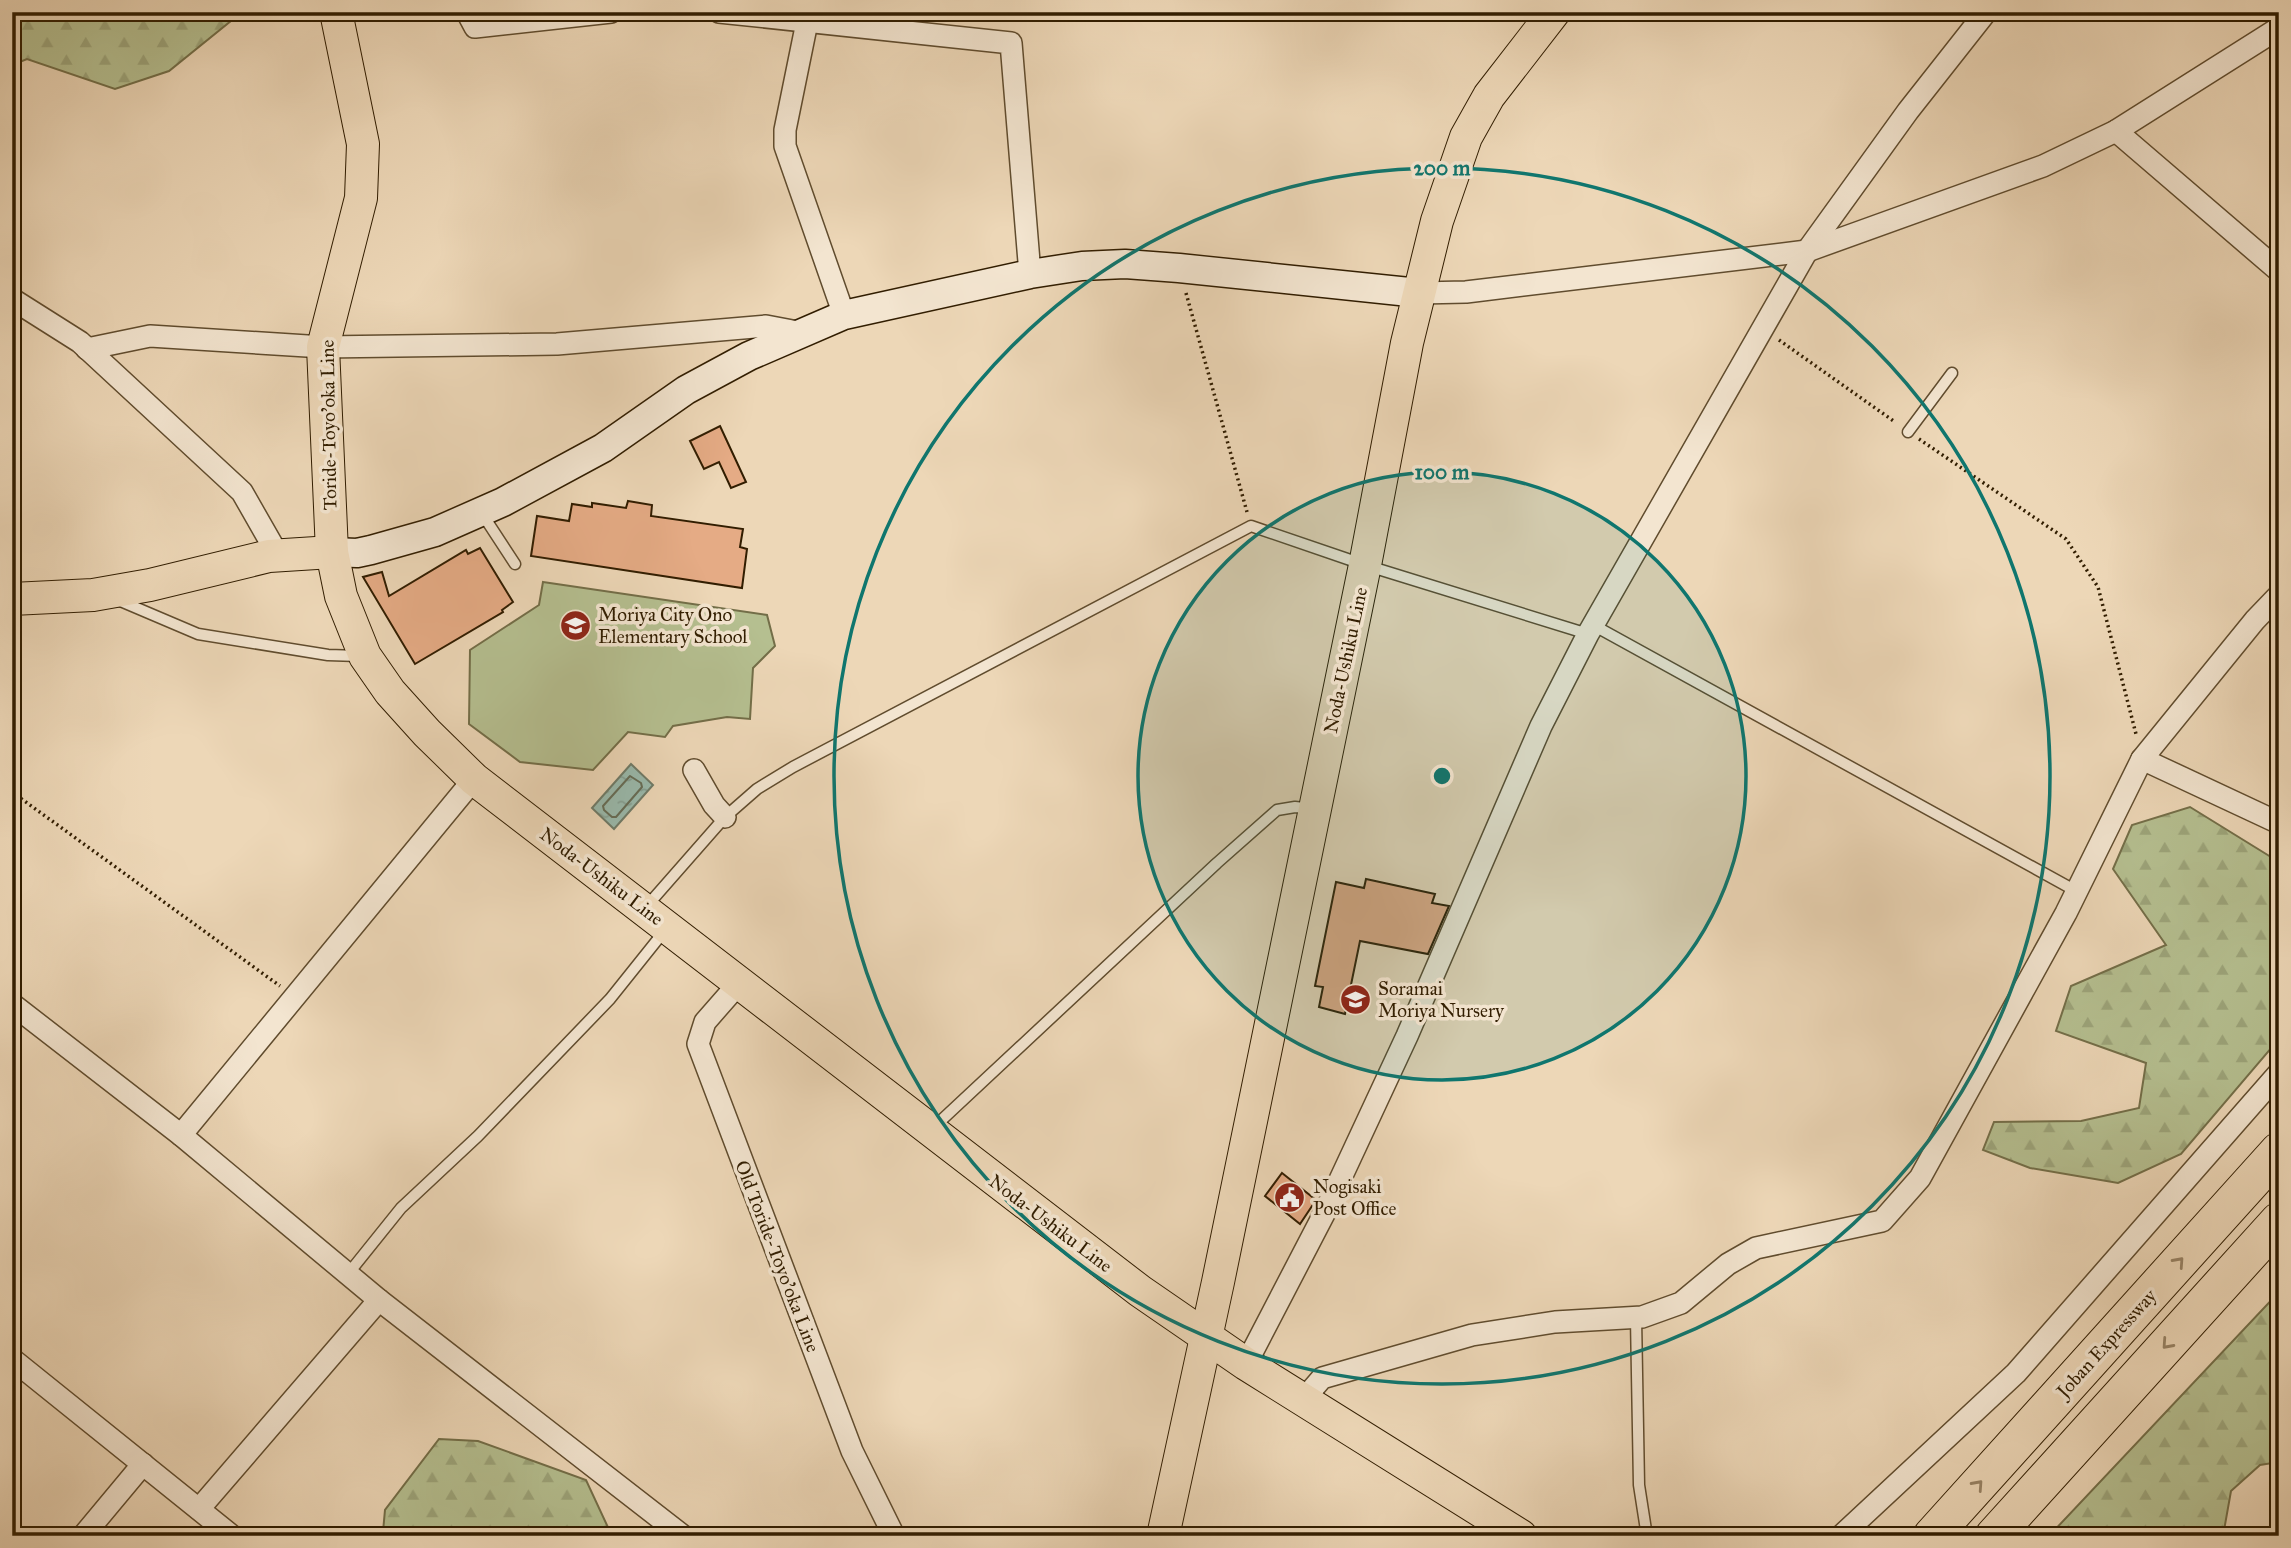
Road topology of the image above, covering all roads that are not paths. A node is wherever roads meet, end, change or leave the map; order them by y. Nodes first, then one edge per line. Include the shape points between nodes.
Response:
1 (336, 12) edge
2 (467, 12) edge
3 (611, 12) edge
4 (719, 12) edge
5 (1554, 12) edge
6 (1986, 12) edge
7 (807, 22) junction
8 (2279, 29) edge
9 (2116, 131) junction
10 (1807, 251) junction
11 (2279, 271) edge
12 (1030, 274) junction
13 (1419, 293) junction
14 (12, 299) edge
15 (844, 315) junction
16 (803, 333) junction
17 (323, 346) junction
18 (87, 349) junction
19 (1952, 373) dead end
20 (1908, 432) road end
21 (481, 512) junction
22 (332, 552) junction
23 (278, 555) junction
24 (515, 564) dead end
25 (1365, 565) junction
26 (103, 593) junction
27 (2279, 595) edge
28 (12, 598) edge
29 (1590, 629) junction
30 (365, 656) junction
31 (2142, 759) junction
32 (694, 770) dead end
33 (474, 779) junction
34 (1315, 809) junction
35 (725, 817) junction
36 (2279, 823) edge
37 (2076, 891) junction
38 (656, 918) junction
39 (740, 982) junction
40 (12, 1004) edge
41 (2279, 1073) edge
42 (931, 1130) junction
43 (181, 1135) junction
44 (2279, 1151) edge
45 (2279, 1221) edge
46 (348, 1274) junction
47 (379, 1300) junction
48 (1636, 1318) junction
49 (1206, 1337) junction
50 (12, 1359) edge
51 (1246, 1364) junction
52 (1303, 1400) junction
53 (143, 1464) junction
54 (199, 1509) junction
55 (1646, 1530) dead end
56 (1511, 1533) edge
57 (83, 1536) edge
58 (232, 1536) edge
59 (683, 1536) edge
60 (894, 1536) edge
61 (1163, 1536) edge
62 (1841, 1536) edge
63 (1932, 1536) edge
64 (1994, 1536) edge

1 - 17 main road, Toride-Toyo'oka Line via 363,144 362,184
2 - 3 street via 475,27
4 - 7 street
5 - 13 main road, Noda-Ushiku Line via 1489,96 1466,138 1445,194
6 - 10 street
7 - 12 street via 1011,43
7 - 15 street via 785,146
8 - 9 street
9 - 10 street via 2043,166
9 - 11 street
10 - 13 street via 1466,292
10 - 29 street
12 - 13 street via 1125,264
12 - 15 street
13 - 25 main road, Noda-Ushiku Line
14 - 18 street
15 - 16 street
16 - 17 street via 766,326 557,344
16 - 21 street via 686,390 603,448
17 - 18 street via 150,336
17 - 22 main road, Toride-Toyo'oka Line
18 - 23 street via 242,492
19 - 20 lane
21 - 22 street via 435,532 370,550
21 - 24 lane
22 - 23 main road
22 - 30 main road, Noda-Ushiku Line via 341,596
23 - 26 main road
25 - 29 lane
25 - 34 main road, Noda-Ushiku Line
25 - 35 lane via 1251,526 793,767 757,789
26 - 28 main road
26 - 30 lane via 198,634 328,655
27 - 31 street
29 - 37 lane
29 - 51 street via 1541,726 1325,1212
30 - 33 main road, Noda-Ushiku Line via 390,692
31 - 36 street
31 - 37 street
32 - 35 street
33 - 38 main road, Noda-Ushiku Line
33 - 43 street
34 - 42 lane via 1277,810
34 - 49 main road, Noda-Ushiku Line
35 - 38 lane
37 - 48 street via 1920,1178 1882,1222 1756,1248 1728,1264 1681,1303
38 - 39 main road, Noda-Ushiku Line
38 - 46 lane via 610,999 478,1136 401,1208
39 - 42 main road, Noda-Ushiku Line
39 - 60 street, Old Toride-Toyo'oka Line via 705,1022 698,1044 852,1451
40 - 43 street
41 - 62 street via 2016,1373
42 - 49 main road, Noda-Ushiku Line
43 - 46 street
63 -> 44 highway, Joban Expressway
45 -> 64 highway
46 - 47 street
47 - 54 street
47 - 59 street
48 - 52 street via 1555,1322 1472,1335 1322,1378
48 - 55 lane via 1639,1485
49 - 51 main road, Noda-Ushiku Line
49 - 61 main road
50 - 53 street
51 - 52 main road, Noda-Ushiku Line
52 - 56 main road, Noda-Ushiku Line
53 - 54 street
53 - 57 street
54 - 58 street

